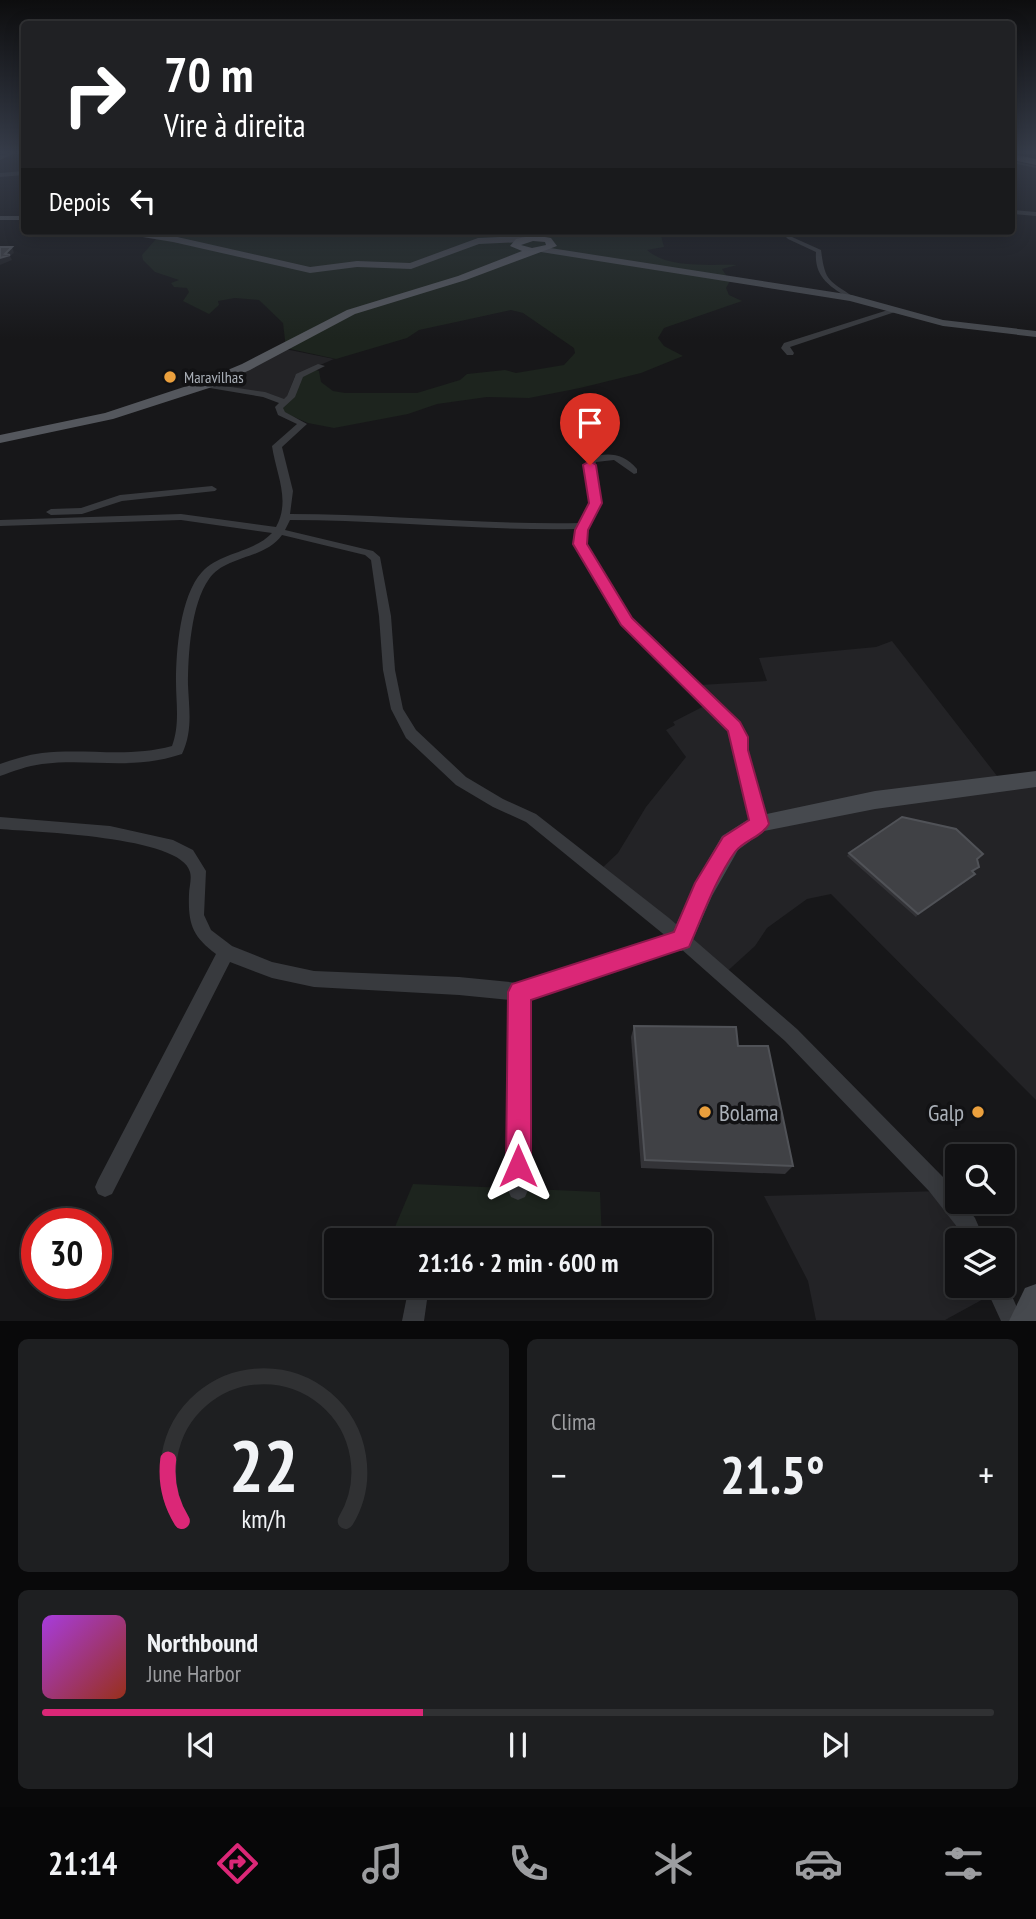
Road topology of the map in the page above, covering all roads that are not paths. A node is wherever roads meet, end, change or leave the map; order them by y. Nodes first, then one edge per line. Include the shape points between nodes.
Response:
1 (0, 218) edge
2 (21, 218) edge
3 (142, 235) edge
4 (787, 235) edge
5 (548, 240) edge
6 (522, 242) junction
7 (533, 251) junction
8 (501, 263) junction
9 (852, 298) junction
10 (891, 312) junction
11 (1036, 334) edge
12 (790, 353) dead end
13 (321, 366) dead end
14 (204, 385) junction
15 (285, 402) junction
16 (0, 439) edge
17 (634, 471) dead end
18 (212, 489) dead end
19 (148, 494) junction
20 (51, 512) dead end
21 (86, 515) junction
22 (285, 517) junction
23 (142, 519) junction
24 (0, 523) edge
25 (583, 526) junction
26 (279, 532) junction
27 (0, 770) edge
28 (1036, 779) edge
29 (0, 822) edge
30 (759, 824) junction
31 (681, 940) junction
32 (226, 952) junction
33 (519, 992) junction
34 (105, 1187) dead end
35 (518, 1190) dead end
36 (969, 1228) edge
37 (416, 1298) edge
38 (1001, 1298) edge
39 (1036, 1299) edge
40 (413, 1321) edge
41 (1012, 1321) edge
42 (1025, 1321) edge

1 - 2 street
3 - 6 street via 310,270 357,264 411,266 478,241
4 - 9 street via 819,251 816,260 822,276
5 - 6 main road
5 - 7 main road
5 - 9 street via 569,254
6 - 7 main road
6 - 8 main road
7 - 8 main road
8 - 14 main road via 351,312
9 - 10 street
10 - 11 street via 967,329
10 - 12 street via 787,345
13 - 15 street via 299,376
14 - 15 street
14 - 16 main road via 108,416
15 - 22 street via 279,407 281,413 303,424 277,446 288,497
17 - 25 street via 615,457 592,460 590,480 596,503
18 - 19 street
19 - 21 street via 120,498
19 - 23 street
20 - 21 street
21 - 23 street
21 - 24 street
22 - 25 street
22 - 26 street
23 - 26 street via 181,517
25 - 30 street via 580,544 626,622 734,726
26 - 27 street via 271,545 229,559 200,583 189,618 182,740 177,750 152,757 41,759
26 - 31 street via 349,547 376,559 389,670 397,709 411,734 461,781 531,818
28 - 30 street via 875,800
29 - 32 street via 110,832 168,845 188,855 198,871 196,915 205,936
30 - 31 street via 730,843
31 - 33 street
31 - 36 street via 791,1035 936,1184
32 - 33 street via 272,970 314,979
32 - 34 street
33 - 35 street
37 - 40 street
38 - 41 street
39 - 42 street

